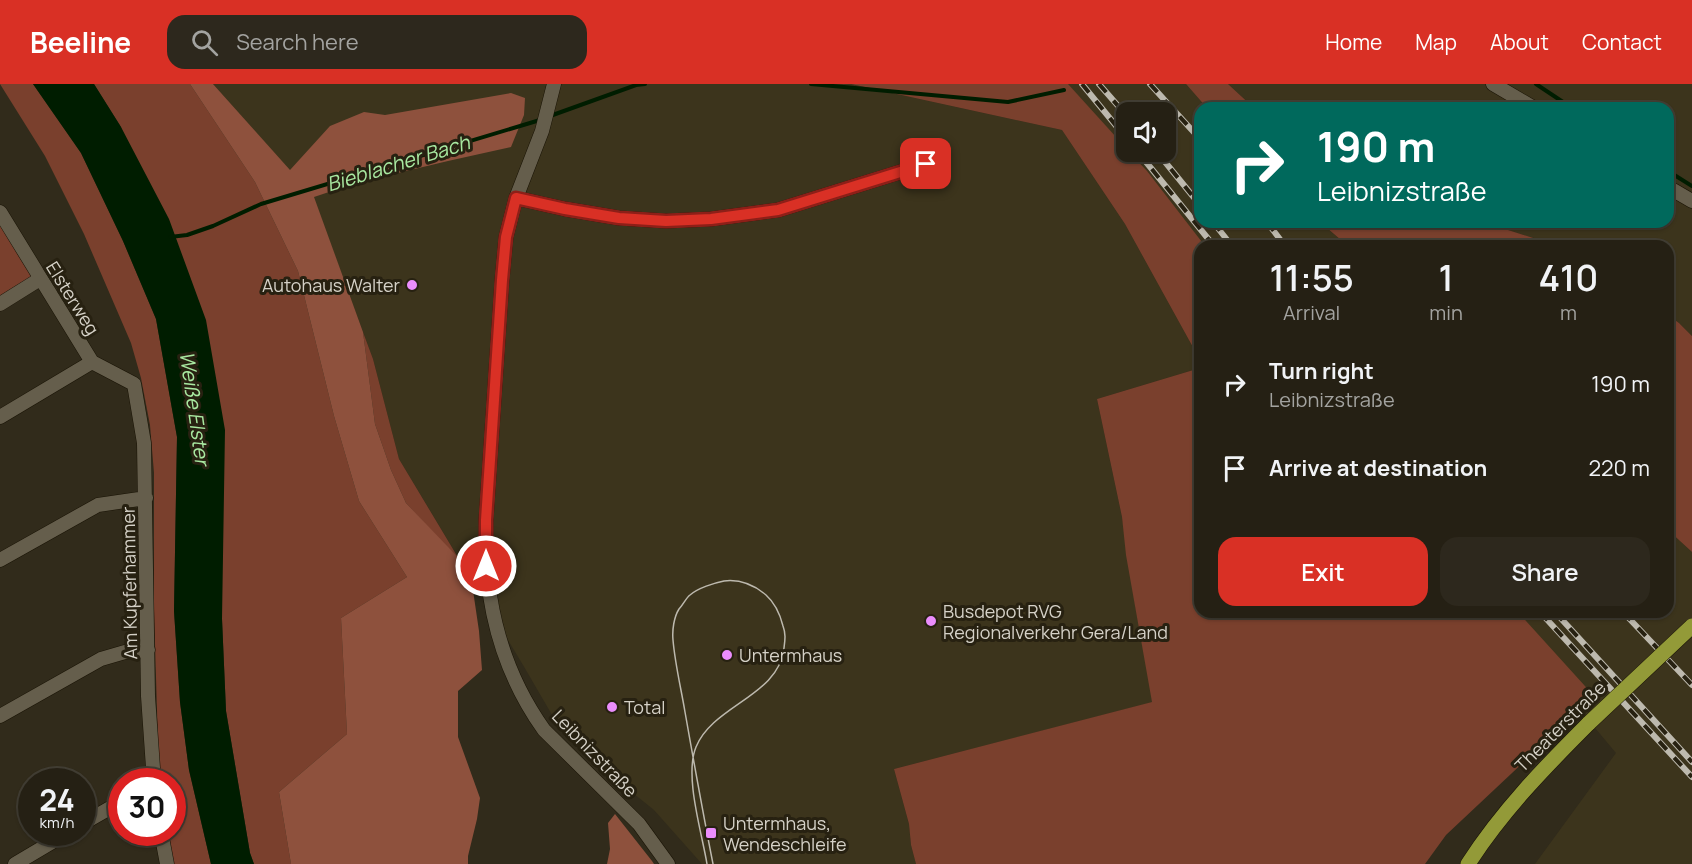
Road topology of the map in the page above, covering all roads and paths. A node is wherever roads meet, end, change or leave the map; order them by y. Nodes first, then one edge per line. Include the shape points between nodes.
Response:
1 (554, 84) edge
2 (1493, 84) edge
3 (1524, 102) edge
4 (926, 164) dead end
5 (1674, 190) edge
6 (516, 198) junction
7 (1692, 201) edge
8 (0, 212) edge
9 (40, 279) junction
10 (0, 304) edge
11 (92, 362) junction
12 (134, 384) joint
13 (0, 417) edge
14 (146, 498) junction
15 (0, 560) edge
16 (1692, 626) edge
17 (148, 650) junction
18 (0, 716) edge
19 (153, 768) edge
20 (45, 846) edge
21 (163, 846) edge
22 (15, 864) edge
23 (166, 864) edge
24 (668, 864) edge
25 (1468, 864) edge

1 - 6 street, Leibnizstraße via 542,131
2 - 3 street
4 - 6 street via 778,210 711,219 619,218
5 - 7 street
6 - 24 street, Leibnizstraße via 506,237 486,520 485,552 493,617 503,654 544,730 639,824
8 - 9 street, Elsterweg
9 - 10 street
9 - 11 street, Elsterweg
11 - 12 street, Elsterweg
11 - 13 street
12 - 14 street, Am Kupferhammer via 144,443
14 - 15 street via 98,506
14 - 17 street, Am Kupferhammer
16 - 25 main road, Theaterstraße, bridge via 1543,768 1499,819
17 - 18 street via 101,659
17 - 19 street, Am Kupferhammer
20 - 22 street
21 - 23 street

